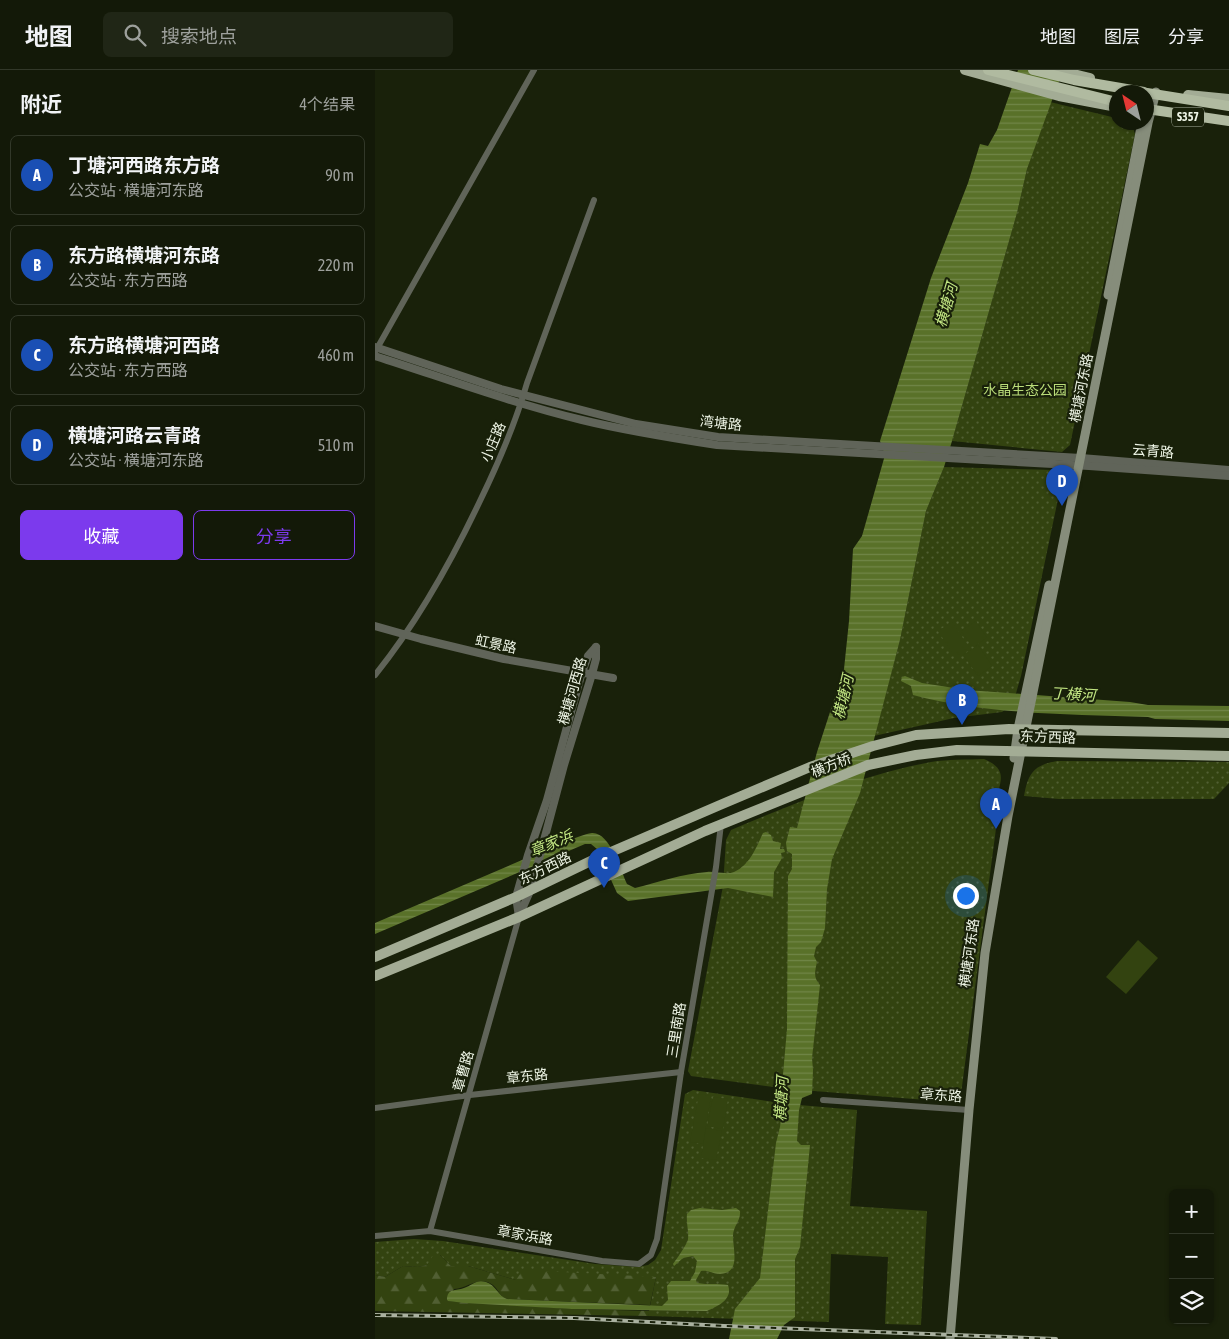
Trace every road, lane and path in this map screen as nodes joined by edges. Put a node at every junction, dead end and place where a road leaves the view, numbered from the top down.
1 (534, 70) edge
2 (965, 70) edge
3 (988, 70) edge
4 (1033, 70) edge
5 (1056, 70) edge
6 (1119, 85) edge
7 (1109, 86) edge
8 (1154, 93) edge
9 (1154, 93) edge
10 (1109, 100) edge
11 (1229, 103) edge
12 (1109, 105) edge
13 (1154, 111) edge
14 (1154, 111) edge
15 (1185, 116) junction
16 (1229, 120) edge
17 (1229, 126) edge
18 (1140, 130) edge
19 (1143, 130) edge
20 (594, 200) dead end
21 (375, 351) edge
22 (523, 395) junction
23 (521, 403) junction
24 (1077, 462) junction
25 (1229, 470) edge
26 (1229, 476) edge
27 (375, 626) edge
28 (405, 634) junction
29 (582, 672) junction
30 (592, 674) junction
31 (375, 676) edge
32 (613, 678) dead end
33 (1022, 729) junction
34 (1229, 733) edge
35 (873, 746) joint
36 (1018, 750) junction
37 (1229, 756) edge
38 (868, 765) joint
39 (810, 767) joint
40 (721, 824) junction
41 (531, 890) junction
42 (516, 898) junction
43 (519, 917) junction
44 (375, 957) edge
45 (375, 976) edge
46 (681, 1072) junction
47 (470, 1094) junction
48 (823, 1100) dead end
49 (375, 1108) edge
50 (969, 1110) junction
51 (430, 1232) junction
52 (375, 1236) edge
53 (657, 1239) joint
54 (950, 1339) edge

1 - 21 street
2 - 12 main road
3 - 10 highway
4 - 7 highway
5 - 6 main road, S357
8 - 11 highway
9 - 11 main road, S357
13 - 15 main road, S357
14 - 16 highway
15 - 16 main road, S357
15 - 17 main road
18 - 24 main road, 横塘河东路
19 - 24 main road, 横塘河东路
20 - 22 street, 小庄路
21 - 22 street, 湾塘路
21 - 23 street
22 - 23 street, 小庄路
22 - 24 street, 湾塘路
23 - 24 street
23 - 28 street, 小庄路
24 - 25 street, 云青路
24 - 26 street, 云青路
24 - 33 main road, 横塘河东路
27 - 28 street, 虹景路
28 - 29 street, 虹景路
28 - 31 street, 小庄路
29 - 30 street, 虹景路
29 - 30 street, 横塘河西路
29 - 42 street, 横塘河西路
30 - 32 street, 虹景路
30 - 41 street, 横塘河西路
33 - 34 main road, 东方西路
33 - 35 main road, 东方西路
33 - 36 main road, 横塘河东路
35 - 39 main road, 横方桥
36 - 37 main road, 东方西路
36 - 38 main road, 东方西路
36 - 50 main road, 横塘河东路
38 - 40 main road, 横方桥
39 - 41 main road, 东方西路
40 - 43 main road
40 - 46 street, 三里南路
41 - 42 main road, 东方西路
41 - 43 street, 横塘河西路
42 - 43 street, 横塘河西路
42 - 44 main road, 东方西路
43 - 45 main road
43 - 47 street, 章曹路
46 - 47 street, 章东路
46 - 53 street, 三里南路
47 - 49 street, 章东路
47 - 51 street, 章曹路
48 - 50 street, 章东路
50 - 54 main road, 横塘河东路
51 - 52 street, 章家浜路
51 - 53 street, 章家浜路

